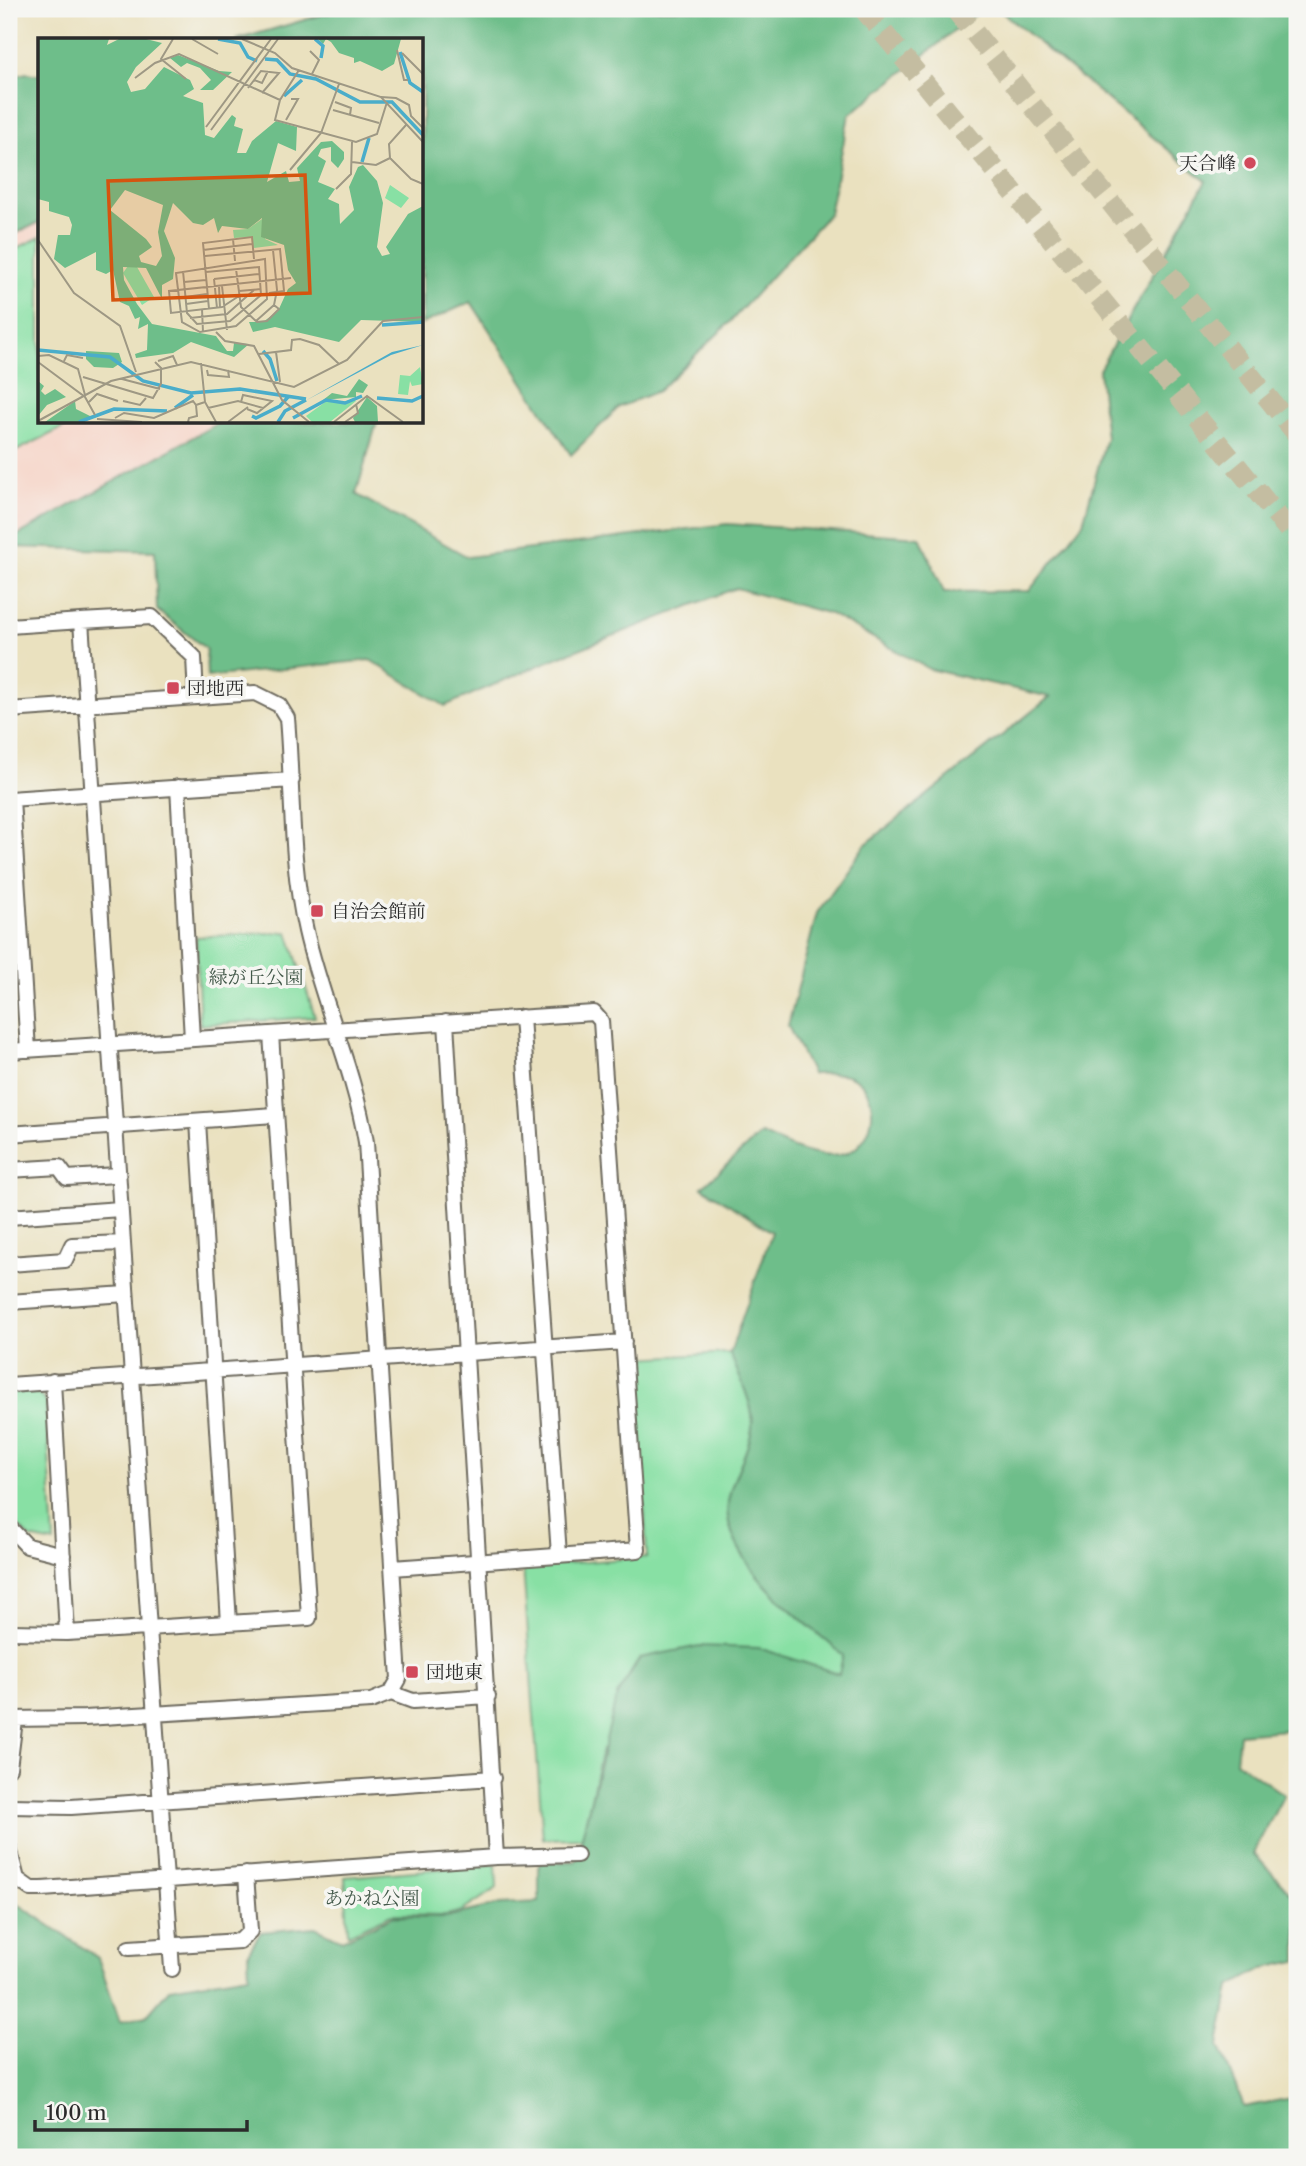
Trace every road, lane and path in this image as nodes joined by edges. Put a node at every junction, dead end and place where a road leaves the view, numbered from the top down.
1 (81, 621) junction
2 (9, 626) edge
3 (196, 697) junction
4 (88, 705) junction
5 (9, 710) edge
6 (292, 780) junction
7 (178, 787) junction
8 (93, 793) junction
9 (10, 799) edge
10 (522, 1017) junction
11 (446, 1022) junction
12 (334, 1029) junction
13 (271, 1034) junction
14 (192, 1039) junction
15 (110, 1043) junction
16 (28, 1050) junction
17 (9, 1051) edge
18 (275, 1115) junction
19 (198, 1121) junction
20 (115, 1127) junction
21 (9, 1134) edge
22 (9, 1170) edge
23 (117, 1175) junction
24 (120, 1209) junction
25 (9, 1217) edge
26 (123, 1243) junction
27 (9, 1264) edge
28 (126, 1294) junction
29 (9, 1302) edge
30 (624, 1342) junction
31 (545, 1347) junction
32 (465, 1353) junction
33 (378, 1359) junction
34 (292, 1365) junction
35 (213, 1370) junction
36 (132, 1376) junction
37 (53, 1381) junction
38 (9, 1384) edge
39 (9, 1527) edge
40 (63, 1555) junction
41 (559, 1555) junction
42 (478, 1562) junction
43 (393, 1567) junction
44 (229, 1623) junction
45 (148, 1629) junction
46 (9, 1632) edge
47 (67, 1633) junction
48 (391, 1693) junction
49 (488, 1696) junction
50 (155, 1713) junction
51 (12, 1719) edge
52 (9, 1768) edge
53 (493, 1779) junction
54 (159, 1799) junction
55 (9, 1806) edge
56 (9, 1848) edge
57 (577, 1855) dead end
58 (496, 1857) junction
59 (246, 1874) junction
60 (165, 1880) junction
61 (171, 1947) junction
62 (130, 1948) dead end
63 (172, 1969) dead end

1 - 2 street
1 - 3 street
1 - 4 street
3 - 4 street
3 - 6 street
4 - 5 street
4 - 8 street
6 - 7 street
6 - 12 street
7 - 8 street
7 - 14 street
8 - 9 street
8 - 15 street
9 - 16 street
10 - 11 street
10 - 30 street
10 - 31 street
11 - 12 street
11 - 32 street
12 - 13 street
12 - 33 street
13 - 14 street
13 - 18 street
14 - 15 street
15 - 16 street
15 - 20 street
16 - 17 street
18 - 19 street
18 - 34 street
19 - 20 street
19 - 35 street
20 - 21 street
20 - 23 street
22 - 23 street
23 - 24 street
24 - 25 street
24 - 26 street
26 - 27 street
26 - 28 street
28 - 29 street
28 - 36 street
30 - 31 street
30 - 41 street
31 - 32 street
31 - 41 street
32 - 33 street
32 - 42 street
33 - 34 street
33 - 43 street
34 - 35 street
34 - 44 street
35 - 36 street
35 - 44 street
36 - 37 street
36 - 45 street
37 - 38 street
37 - 40 street
39 - 40 street
40 - 47 street
41 - 42 street
42 - 43 street
42 - 49 street
43 - 48 street
44 - 45 street
45 - 47 street
45 - 50 street
46 - 47 street
48 - 49 street
48 - 50 street
49 - 53 street
50 - 51 street
50 - 54 street
51 - 52 street
53 - 54 street
53 - 58 street
54 - 55 street
54 - 60 street
56 - 60 street
57 - 58 street
58 - 59 street
59 - 60 street
59 - 61 street
60 - 61 street
61 - 62 street
61 - 63 street

